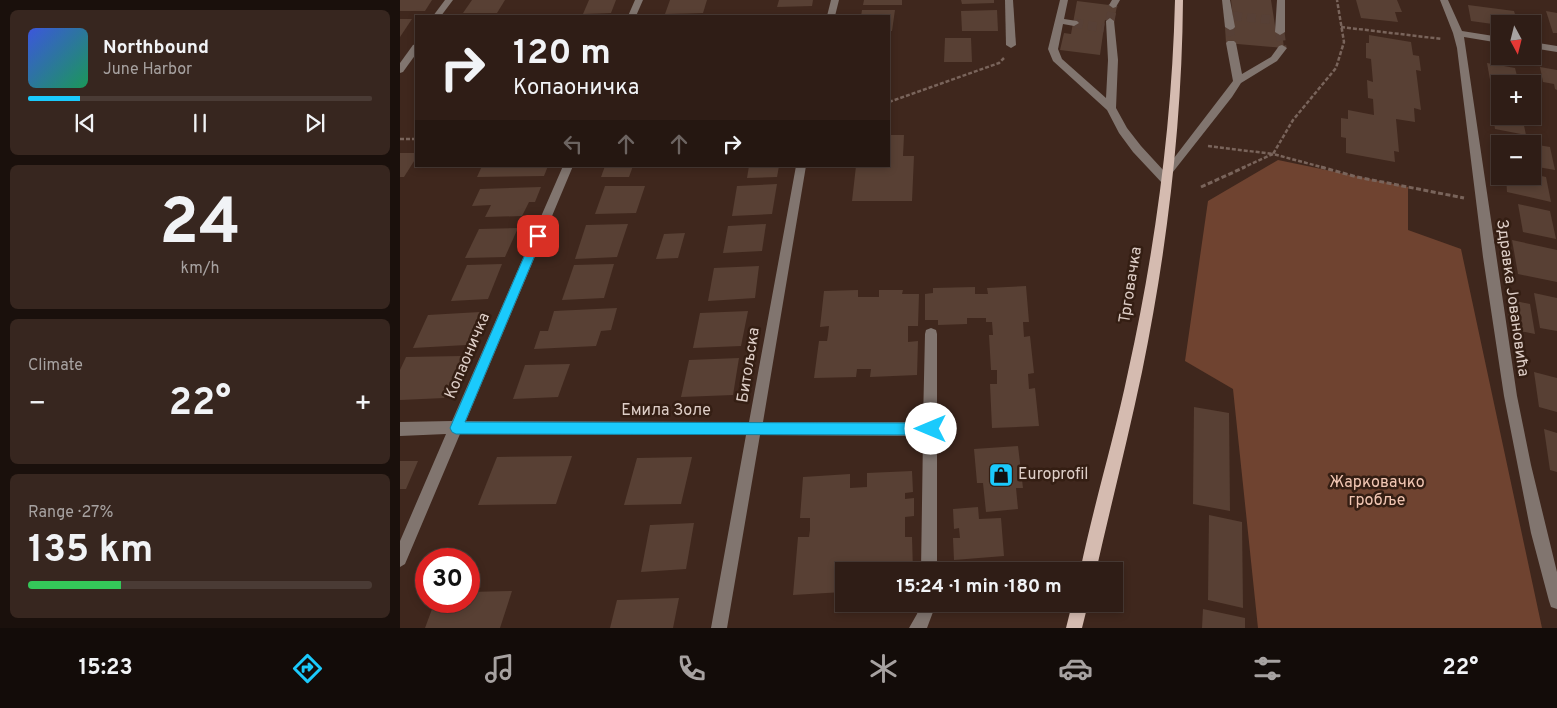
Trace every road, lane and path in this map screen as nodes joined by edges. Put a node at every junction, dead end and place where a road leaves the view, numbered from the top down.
1 (449, 0) edge
2 (639, 0) edge
3 (835, 0) edge
4 (1009, 0) edge
5 (1064, 0) edge
6 (1180, 0) edge
7 (1226, 0) edge
8 (1281, 0) edge
9 (1337, 0) edge
10 (1444, 0) edge
11 (438, 15) edge
12 (632, 15) edge
13 (831, 15) edge
14 (1059, 21) junction
15 (1074, 23) tunnel mouth
16 (1108, 25) tunnel mouth
17 (1230, 27) tunnel mouth
18 (1341, 27) junction
19 (1280, 32) tunnel mouth
20 (1459, 37) junction
21 (1491, 39) edge
22 (1231, 43) tunnel mouth
23 (1011, 45) joint
24 (1541, 46) edge
25 (415, 48) edge
26 (1282, 48) dead end
27 (1557, 49) edge
28 (400, 70) edge
29 (1238, 81) junction
30 (890, 102) edge
31 (1112, 108) junction
32 (400, 140) edge
33 (415, 140) edge
34 (1203, 145) dead end
35 (1273, 154) junction
36 (568, 167) edge
37 (801, 167) edge
38 (1168, 177) junction
39 (1201, 188) dead end
40 (1482, 202) junction
41 (931, 334) dead end
42 (456, 428) junction
43 (400, 429) edge
44 (756, 429) junction
45 (931, 429) junction
46 (400, 559) edge
47 (929, 562) edge
48 (1090, 562) edge
49 (1557, 601) edge
50 (926, 612) edge
51 (1078, 612) edge
52 (719, 628) edge
53 (916, 628) edge
54 (1074, 628) edge

1 - 11 street
2 - 12 street
3 - 13 street
4 - 23 street
5 - 14 street
6 - 38 main road, Трговачка
7 - 17 street
8 - 19 street
9 - 18 path
10 - 20 street, Здравка Јовановића
14 - 15 street
14 - 31 street
16 - 31 street
18 - 20 path
18 - 35 path
20 - 21 street
20 - 40 street, Здравка Јовановића
22 - 29 street
23 - 30 path
24 - 27 street
25 - 28 street
26 - 29 street
29 - 38 street
31 - 38 street
32 - 33 path
34 - 35 path
35 - 39 path
35 - 40 path
36 - 42 street, Копаоничка
37 - 44 street, Битољска
38 - 48 main road, Трговачка
40 - 49 street, Здравка Јовановића
41 - 45 street
42 - 43 street, Емила Золе
42 - 44 street, Емила Золе
42 - 46 street, Копаоничка
44 - 45 street, Емила Золе
44 - 52 street, Битољска
45 - 47 street
50 - 53 street
51 - 54 main road

